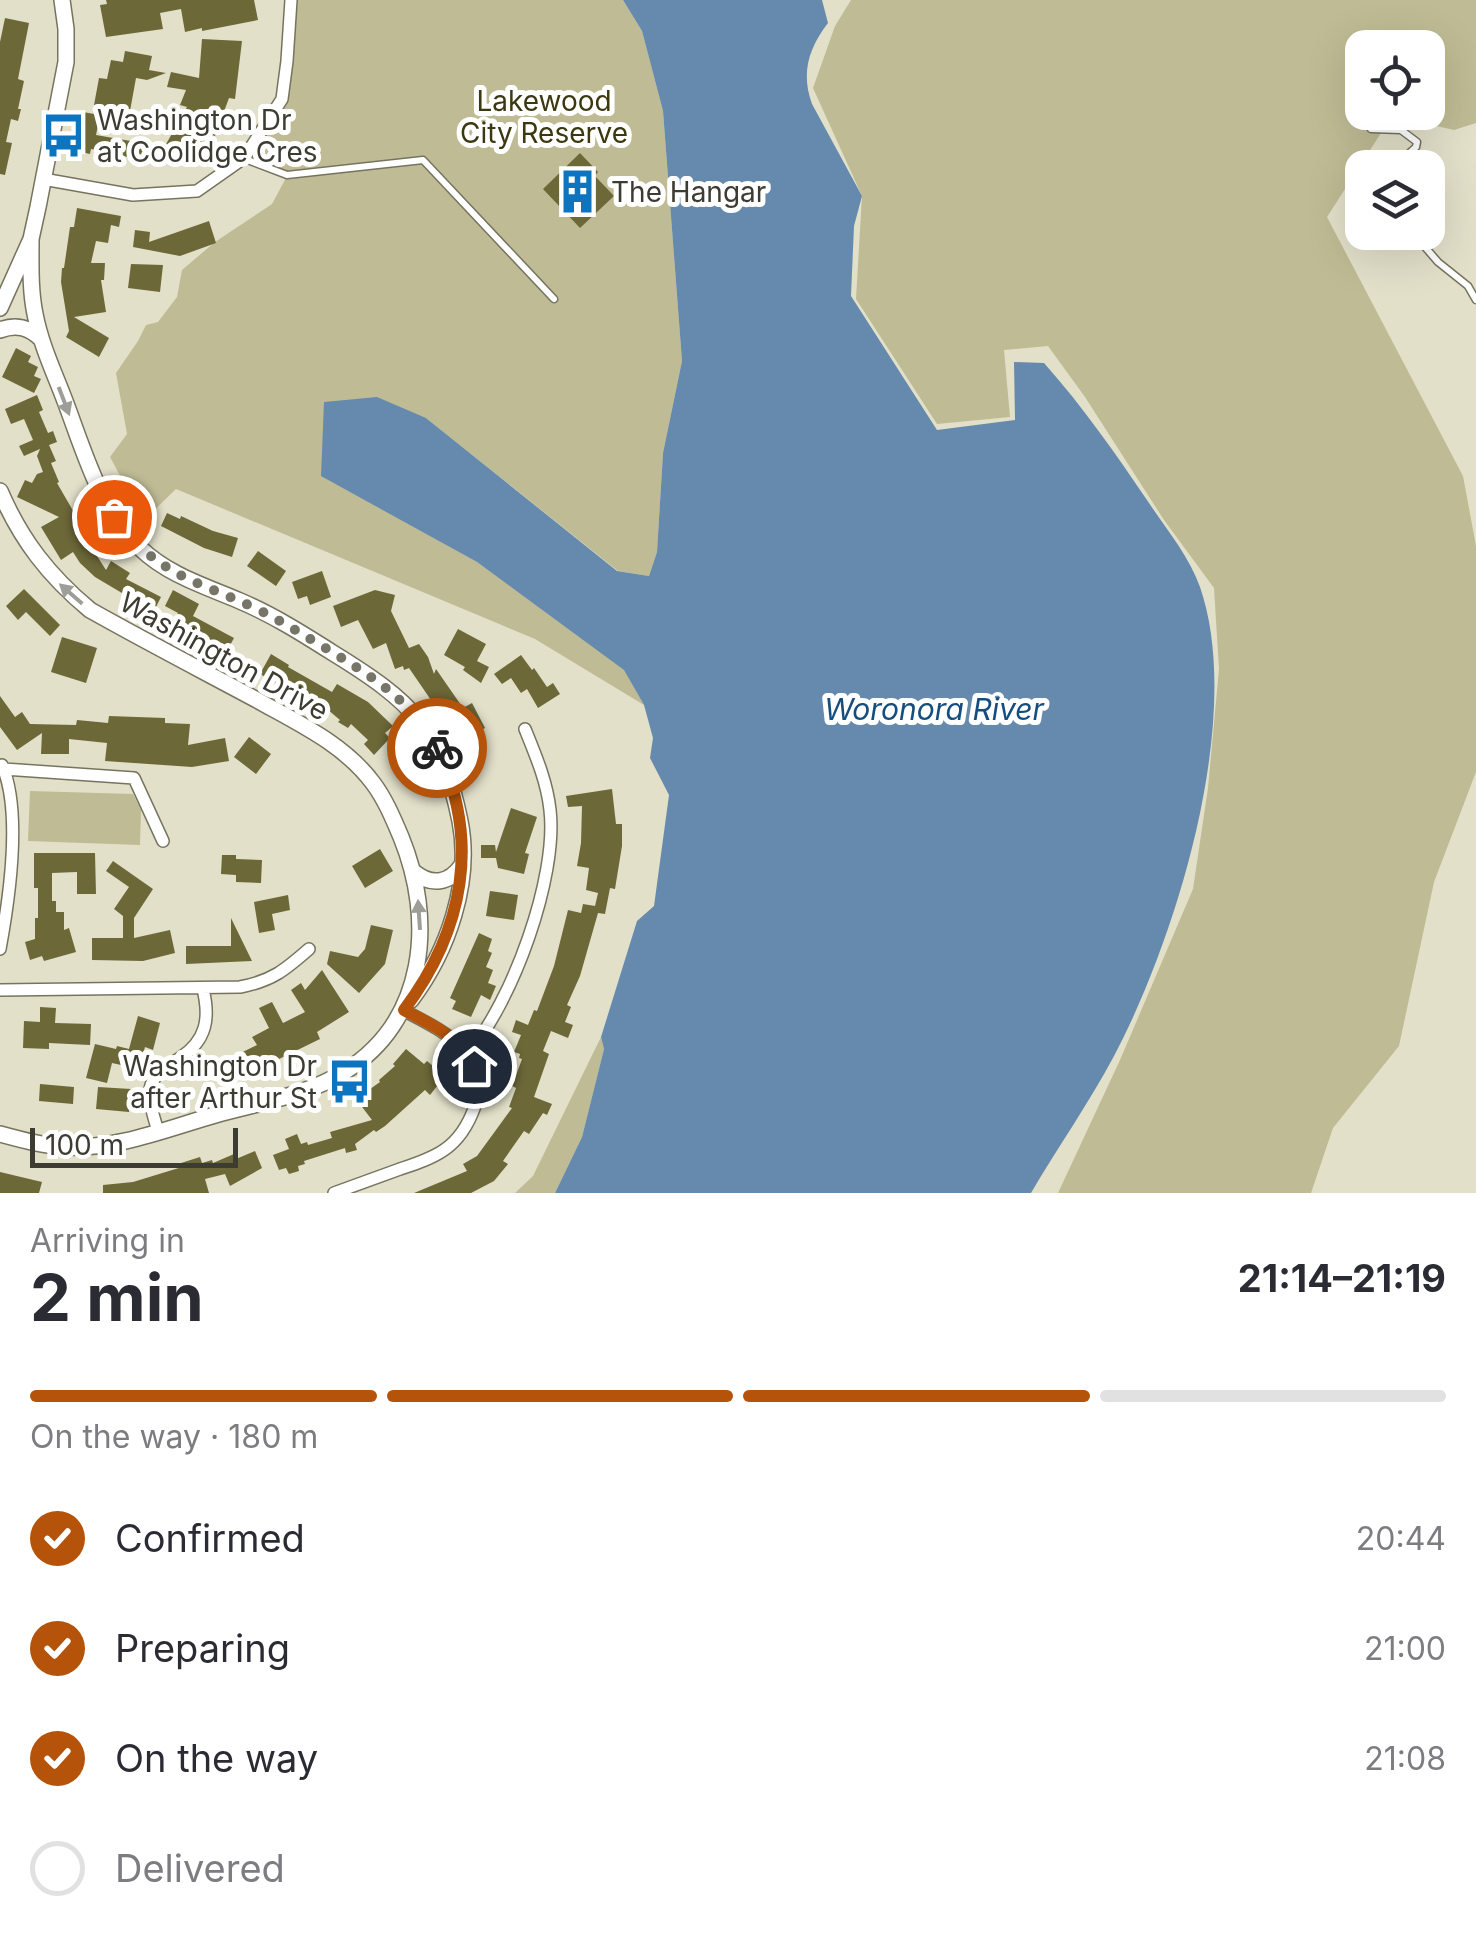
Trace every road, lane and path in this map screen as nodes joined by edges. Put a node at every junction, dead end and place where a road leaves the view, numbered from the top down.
1 (62, 0) edge
2 (291, 0) edge
3 (1401, 130) edge
4 (1412, 150) edge
5 (244, 158) junction
6 (44, 179) junction
7 (31, 238) junction
8 (1428, 250) edge
9 (554, 299) dead end
10 (1476, 300) edge
11 (0, 308) edge
12 (0, 330) edge
13 (41, 339) junction
14 (0, 490) edge
15 (525, 730) dead end
16 (2, 766) edge
17 (163, 841) dead end
18 (462, 865) junction
19 (414, 872) junction
20 (0, 949) edge
21 (308, 949) dead end
22 (203, 989) junction
23 (0, 990) edge
24 (404, 1010) junction
25 (468, 1054) junction
26 (158, 1132) junction
27 (0, 1134) edge
28 (334, 1193) edge

1 - 6 street
2 - 5 street
3 - 4 lane
5 - 6 street
5 - 9 lane
6 - 7 street
7 - 11 street
7 - 13 street
8 - 10 lane
12 - 13 street
13 -> 18 street
19 -> 14 street, Washington Drive
15 - 25 street
16 - 17 street
16 - 20 street
18 - 19 street
18 - 24 street
24 -> 19 street, Washington Drive
21 - 22 street
22 - 23 street
22 - 26 street
24 - 25 street
24 - 26 street, Washington Drive
25 - 28 street
26 - 27 street, Washington Drive

